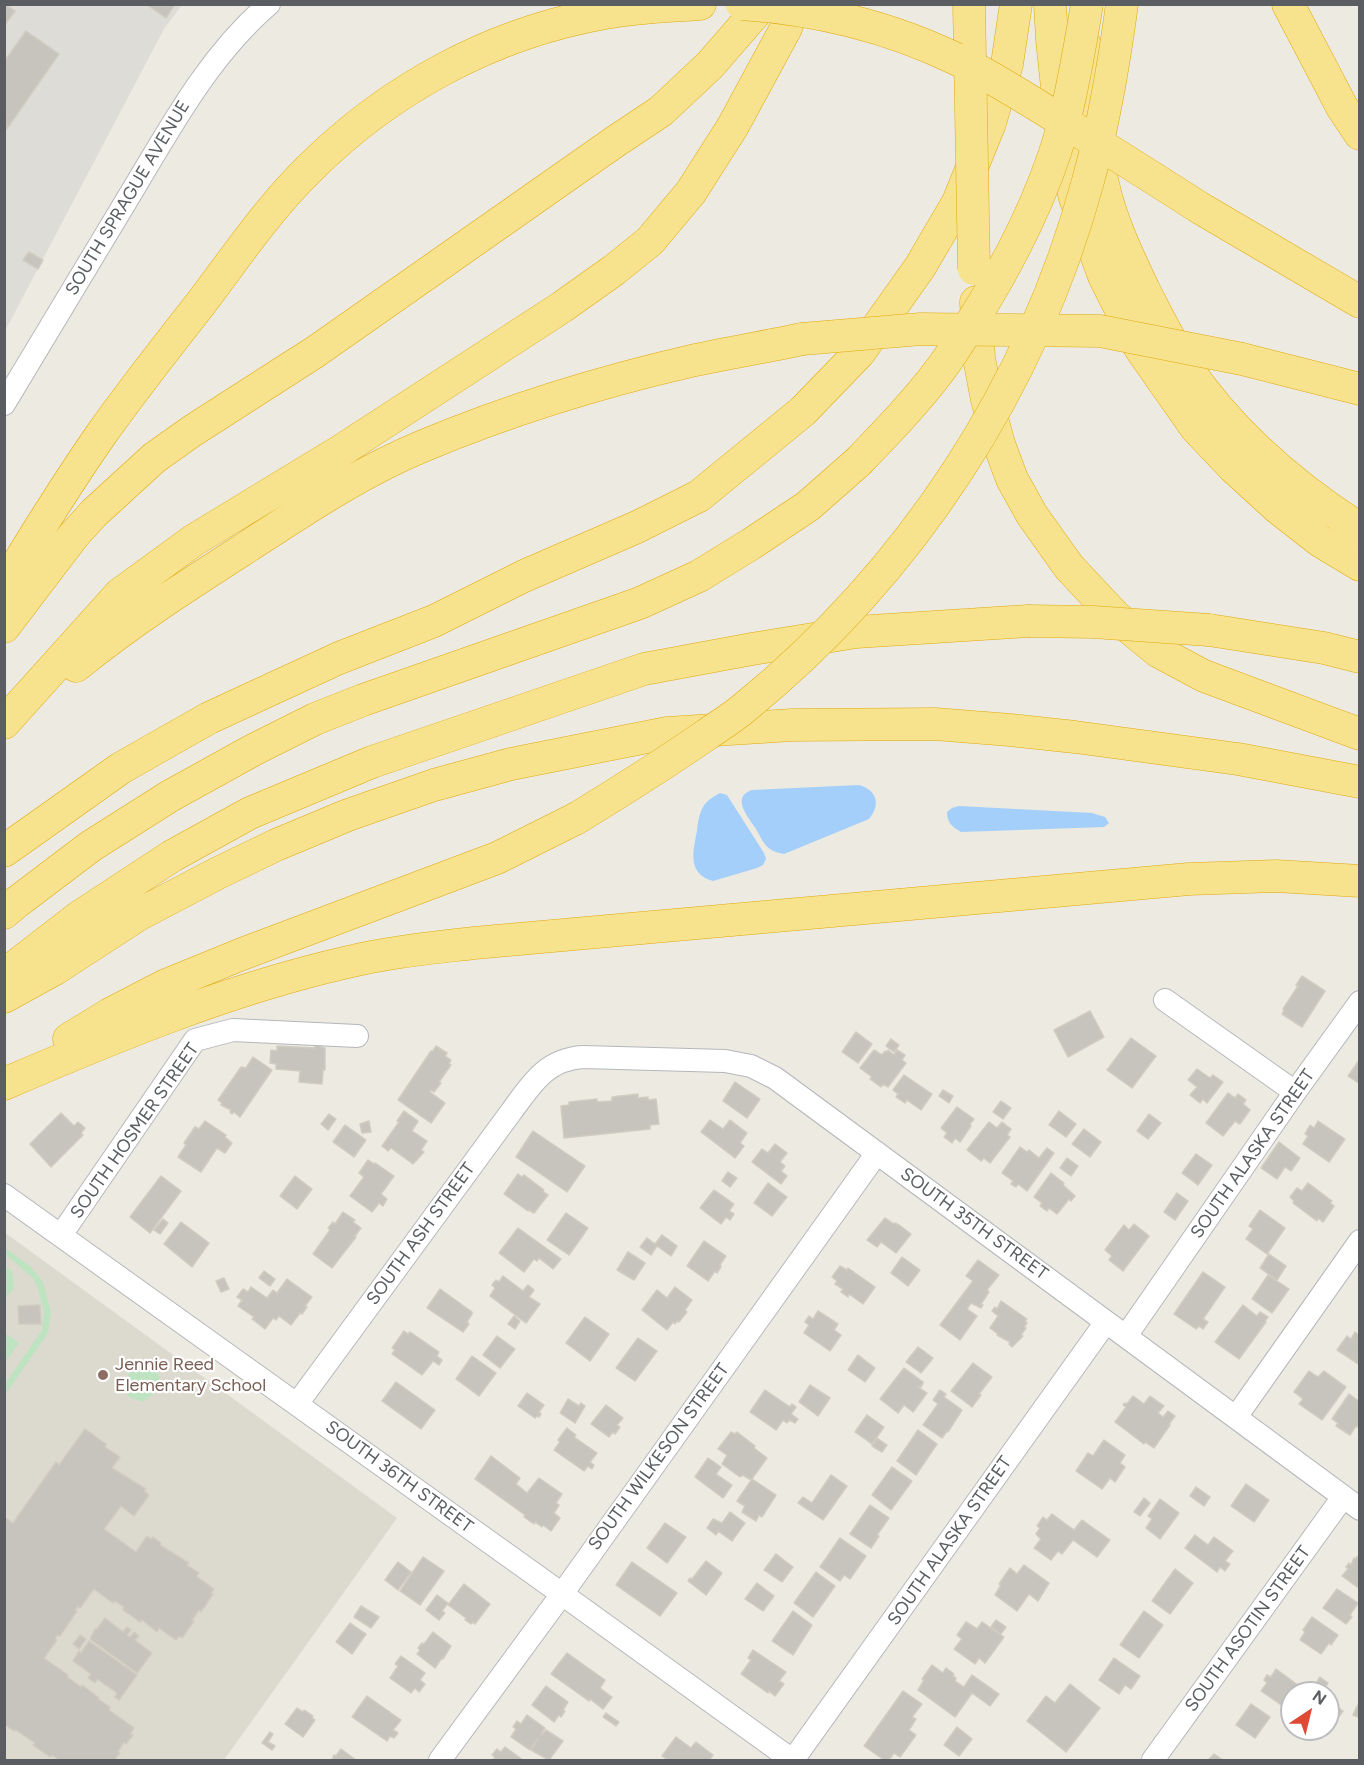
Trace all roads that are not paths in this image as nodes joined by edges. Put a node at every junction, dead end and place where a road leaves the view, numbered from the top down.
1 (269, 4) edge
2 (700, 4) edge
3 (742, 4) edge
4 (764, 4) edge
5 (795, 4) edge
6 (1016, 4) edge
7 (1050, 4) edge
8 (1085, 4) edge
9 (1122, 4) edge
10 (1288, 4) edge
11 (969, 5) edge
12 (1359, 134) edge
13 (1359, 302) edge
14 (1359, 389) edge
15 (4, 404) edge
16 (1359, 529) edge
17 (1359, 565) edge
18 (4, 586) edge
19 (4, 627) edge
20 (1359, 657) edge
21 (4, 723) edge
22 (1359, 734) edge
23 (1359, 782) edge
24 (4, 850) edge
25 (1359, 880) edge
26 (4, 913) edge
27 (4, 975) edge
28 (4, 997) edge
29 (1165, 1000) dead end
30 (1359, 1002) edge
31 (357, 1036) dead end
32 (549, 1068) joint
33 (4, 1079) edge
34 (4, 1084) edge
35 (1295, 1092) junction
36 (877, 1153) junction
37 (4, 1195) edge
38 (61, 1235) junction
39 (1359, 1241) edge
40 (1106, 1322) junction
41 (1126, 1336) junction
42 (297, 1404) junction
43 (1236, 1417) junction
44 (1351, 1503) edge
45 (562, 1594) junction
46 (440, 1761) edge
47 (792, 1761) edge
48 (1153, 1761) edge

1 - 15 street, SOUTH SPRAGUE AVENUE
2 - 18 highway
3 - 13 highway, bridge
4 - 19 highway
5 - 21 highway
6 - 24 highway
7 - 17 highway
8 - 16 highway
8 - 26 highway, bridge
9 - 33 highway, bridge
10 - 12 highway
11 - 22 highway, bridge
14 - 21 highway, bridge
20 - 27 highway, bridge
23 - 28 highway
25 - 34 highway
29 - 35 street
30 - 35 street, SOUTH ALASKA STREET
31 - 38 street, SOUTH HOSMER STREET
32 - 36 street, SOUTH 35TH STREET
32 - 42 street, SOUTH ASH STREET
35 - 41 street, SOUTH ALASKA STREET
36 - 40 street, SOUTH 35TH STREET
36 - 45 street, SOUTH WILKESON STREET
37 - 38 street, SOUTH 36TH STREET
38 - 42 street, SOUTH 36TH STREET
39 - 43 street
40 - 41 street, SOUTH 35TH STREET
40 - 47 street, SOUTH ALASKA STREET
41 - 43 street, SOUTH 35TH STREET
42 - 45 street, SOUTH 36TH STREET
43 - 44 street, SOUTH 35TH STREET
44 - 48 street, SOUTH ASOTIN STREET
45 - 46 street, SOUTH WILKESON STREET
45 - 47 street, SOUTH 36TH STREET

